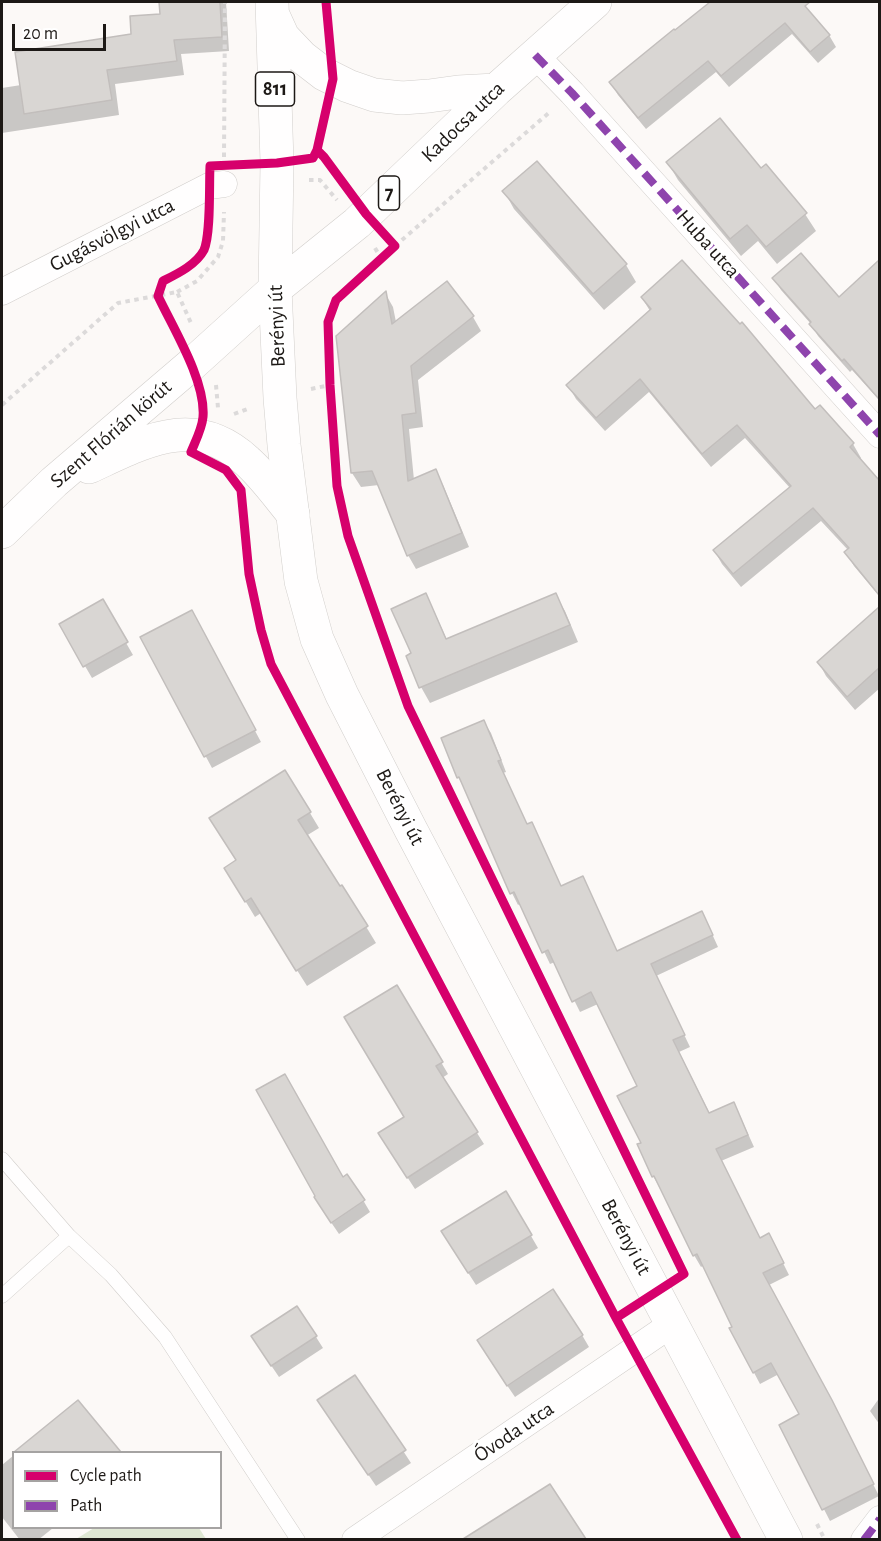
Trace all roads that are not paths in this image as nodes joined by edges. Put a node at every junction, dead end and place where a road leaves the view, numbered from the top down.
1 (596, 2) edge
2 (273, 8) edge
3 (535, 55) junction
4 (496, 90) junction
5 (219, 179) road end
6 (275, 289) junction
7 (2, 292) edge
8 (879, 435) edge
9 (54, 482) junction
10 (293, 514) junction
11 (2, 532) edge
12 (2, 1159) edge
13 (69, 1236) junction
14 (2, 1296) edge
15 (672, 1324) junction
16 (879, 1519) edge
17 (298, 1539) edge
18 (355, 1539) edge
19 (786, 1539) edge
20 (864, 1539) edge

1 - 3 main road, Kadocsa utca / 7
2 - 4 main road
2 - 6 main road, Berényi út / 811
3 - 4 main road, Kadocsa utca / 7
3 - 8 street, Huba utca
4 - 6 main road, Kadocsa utca / 7
5 - 7 street, Gugásvölgyi utca
6 - 9 main road, Szent Flórián körút / 7
6 - 10 main road, Berényi út
9 - 10 main road
9 - 11 main road, Szent Flórián körút / 7
10 - 15 main road, Berényi út
12 - 13 lane
13 - 14 lane
13 - 17 lane
15 - 18 street, Óvoda utca
15 - 19 main road, Berényi út
16 - 20 street

